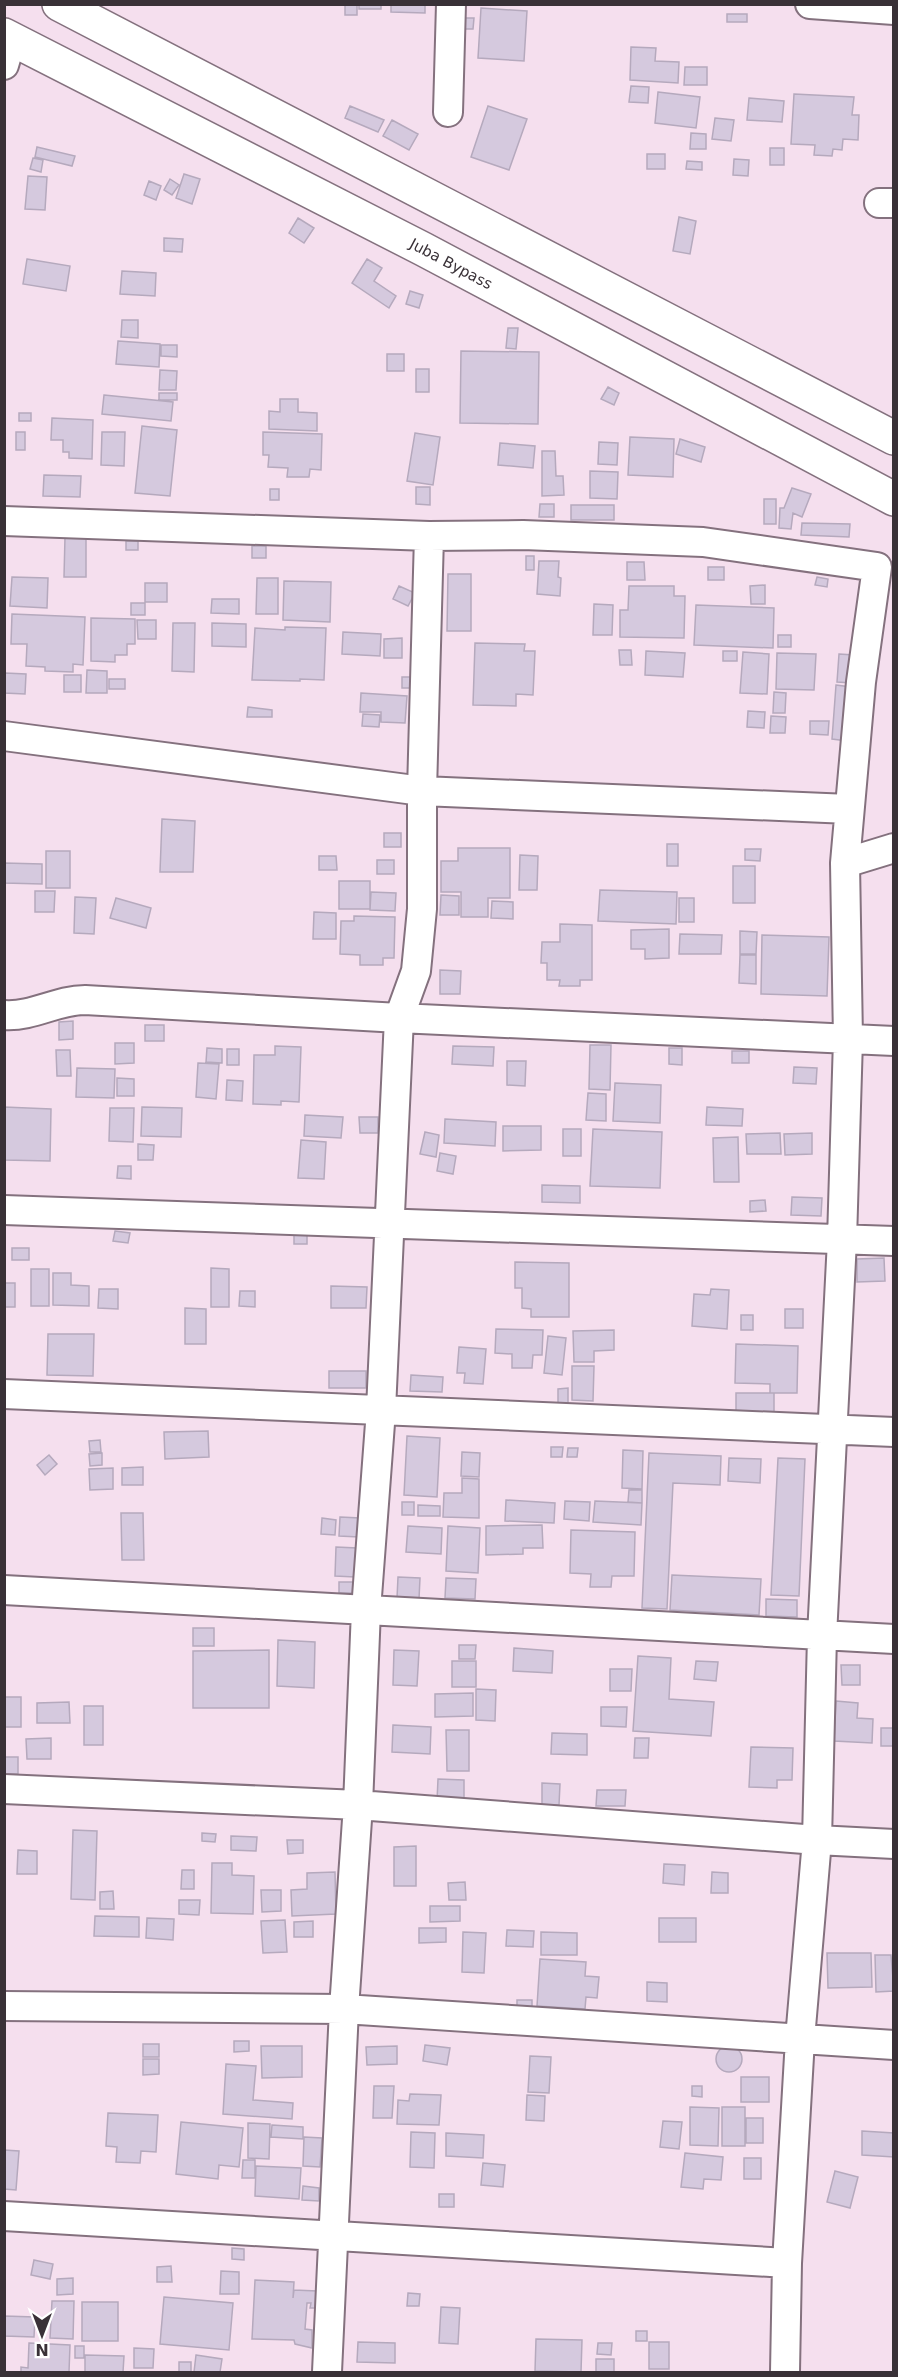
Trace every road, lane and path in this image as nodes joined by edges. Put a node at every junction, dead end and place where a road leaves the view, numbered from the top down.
1 (59, 4) edge
2 (452, 4) edge
3 (810, 4) edge
4 (894, 10) edge
5 (7, 46) edge
6 (448, 112) dead end
7 (894, 438) edge
8 (894, 500) edge
9 (4, 521) edge
10 (429, 536) junction
11 (4, 736) edge
12 (422, 791) junction
13 (849, 809) junction
14 (894, 848) edge
15 (846, 863) junction
16 (4, 1015) edge
17 (399, 1018) junction
18 (848, 1039) junction
19 (894, 1041) edge
20 (4, 1210) edge
21 (390, 1224) junction
22 (842, 1240) junction
23 (894, 1241) edge
24 (4, 1394) edge
25 (381, 1410) junction
26 (833, 1428) junction
27 (894, 1432) edge
28 (4, 1590) edge
29 (366, 1610) junction
30 (822, 1636) junction
31 (894, 1639) edge
32 (4, 1789) edge
33 (358, 1805) junction
34 (817, 1840) junction
35 (894, 1844) edge
36 (4, 2006) edge
37 (344, 2009) junction
38 (800, 2039) junction
39 (894, 2045) edge
40 (4, 2216) edge
41 (334, 2236) junction
42 (787, 2263) junction
43 (327, 2373) edge
44 (785, 2373) edge

1 - 7 main road
2 - 6 street
3 - 4 street
5 - 8 main road, Juba Bypass
9 - 10 street
10 - 12 street
10 - 13 street
11 - 12 street
12 - 13 street
12 - 17 street
13 - 15 street
14 - 15 street
15 - 18 street
16 - 17 street
17 - 18 street
17 - 21 street
18 - 19 street
18 - 22 street
20 - 21 street
21 - 22 street
21 - 25 street
22 - 23 street
22 - 26 street
24 - 25 street
25 - 26 street
25 - 29 street
26 - 27 street
26 - 30 street
28 - 29 street
29 - 30 street
29 - 33 street
30 - 31 street
30 - 34 street
32 - 33 street
33 - 34 street
33 - 37 street
34 - 35 street
34 - 38 street
36 - 37 street
37 - 38 street
37 - 41 street
38 - 39 street
38 - 42 street
40 - 41 street
41 - 42 street
41 - 43 street
42 - 44 street

